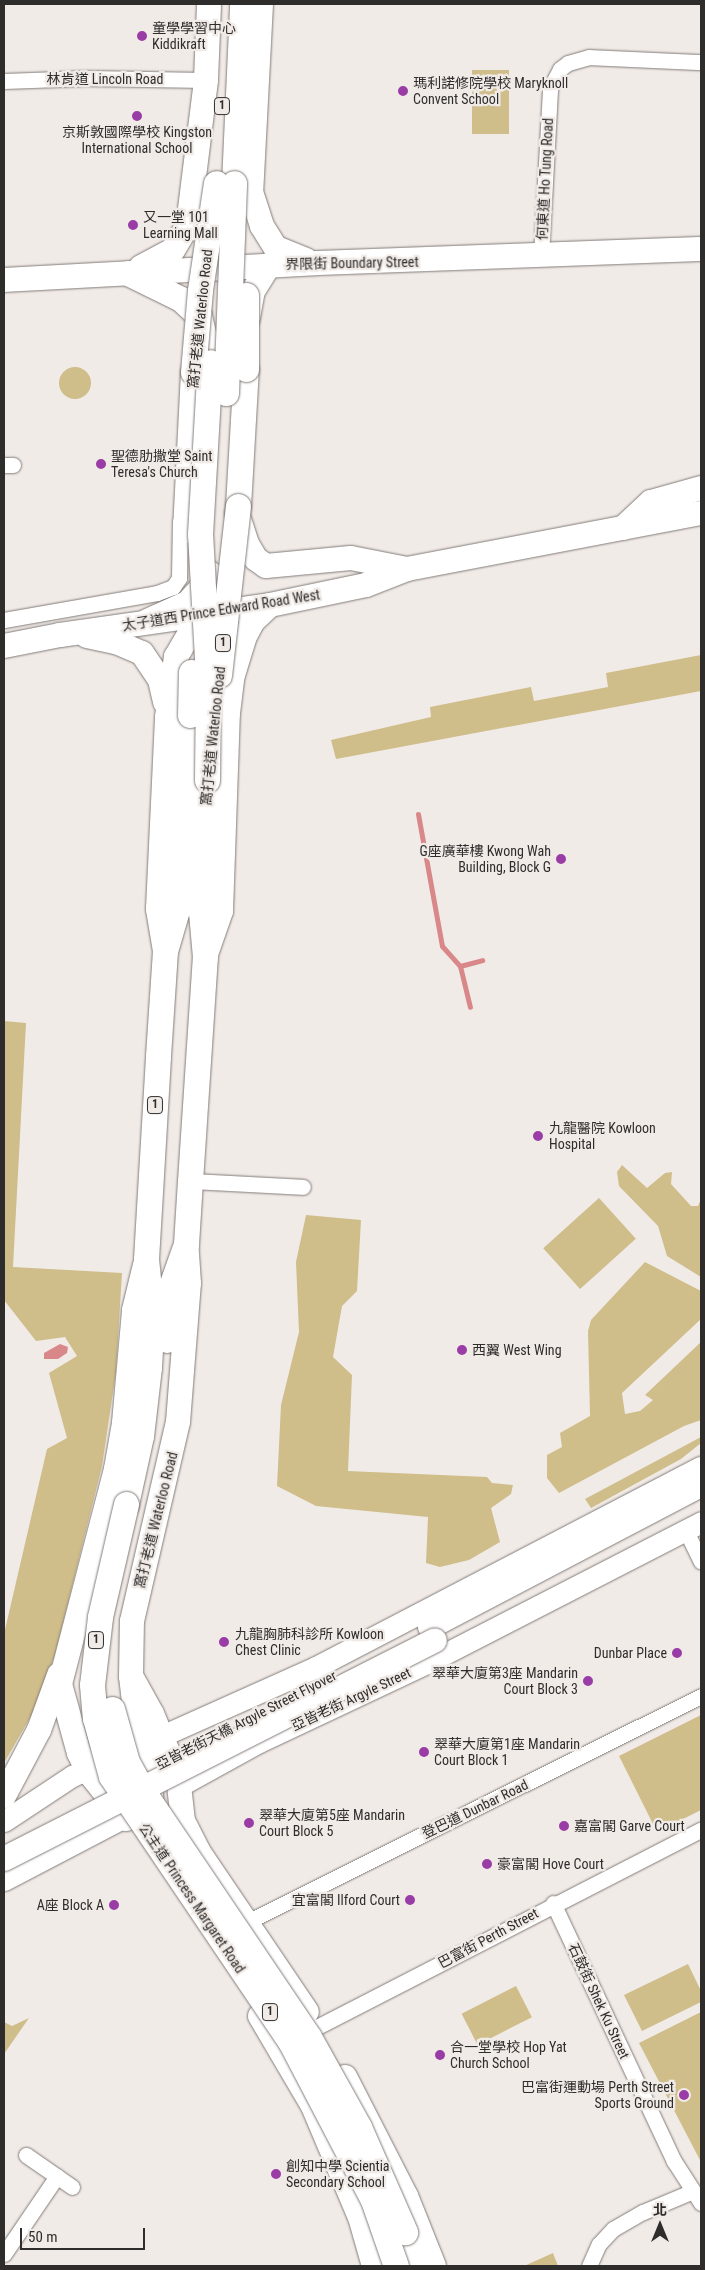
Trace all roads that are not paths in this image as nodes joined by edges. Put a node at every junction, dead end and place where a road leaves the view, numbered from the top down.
1 (209, 4) edge
2 (226, 4) edge
3 (242, 4) edge
4 (261, 4) edge
5 (701, 62) edge
6 (206, 80) junction
7 (4, 81) edge
8 (243, 188) junction
9 (194, 193) junction
10 (701, 249) edge
11 (541, 256) junction
12 (317, 263) junction
13 (269, 265) junction
14 (128, 273) junction
15 (4, 280) edge
16 (188, 388) dead end
17 (701, 488) edge
18 (235, 500) junction
19 (701, 513) edge
20 (622, 528) junction
21 (407, 569) junction
22 (173, 587) joint
23 (270, 605) junction
24 (201, 614) junction
25 (4, 620) edge
26 (147, 622) junction
27 (60, 634) junction
28 (4, 646) edge
29 (228, 714) junction
30 (167, 716) junction
31 (196, 780) junction
32 (165, 951) junction
33 (205, 957) junction
34 (190, 1181) junction
35 (302, 1186) dead end
36 (186, 1244) junction
37 (146, 1259) junction
38 (701, 1467) edge
39 (701, 1485) edge
40 (701, 1503) edge
41 (133, 1507) junction
42 (694, 1526) edge
43 (701, 1562) edge
44 (64, 1663) junction
45 (131, 1676) junction
46 (62, 1693) junction
47 (701, 1696) edge
48 (151, 1741) junction
49 (87, 1770) junction
50 (179, 1786) junction
51 (4, 1796) edge
52 (134, 1811) junction
53 (4, 1821) edge
54 (701, 1830) edge
55 (4, 1844) edge
56 (4, 1860) edge
57 (4, 1880) edge
58 (553, 1903) junction
59 (248, 1922) junction
60 (317, 2027) junction
61 (272, 2036) junction
62 (26, 2155) dead end
63 (57, 2176) junction
64 (72, 2186) dead end
65 (406, 2196) junction
66 (697, 2197) edge
67 (360, 2217) junction
68 (4, 2254) edge
69 (374, 2266) edge
70 (396, 2266) edge
71 (415, 2266) edge
72 (434, 2266) edge
73 (589, 2266) edge

1 - 6 main road, 窩打老道 Waterloo Road
2 - 31 highway, 窩打老道 Waterloo Road / 1, bridge
3 - 8 highway, 窩打老道 Waterloo Road / 1
4 - 8 main road, 窩打老道 Waterloo Road
5 - 11 street, 何東道 Ho Tung Road
6 - 7 street, 林肯道 Lincoln Road
6 - 9 main road, 窩打老道 Waterloo Road
8 - 9 main road
8 - 12 main road, 窩打老道 Waterloo Road
8 - 26 highway, bridge
8 - 31 highway, 窩打老道 Waterloo Road / 1, bridge
9 - 14 main road, 窩打老道 Waterloo Road
10 - 11 main road, 界限街 Boundary Street
11 - 12 main road, 界限街 Boundary Street
12 - 13 main road, 界限街 Boundary Street
13 - 14 main road, 界限街 Boundary Street
13 - 18 main road, 窩打老道 Waterloo Road
14 - 15 main road, 界限街 Boundary Street
14 - 31 highway, bridge
16 - 22 street, 窩打老道 Waterloo Road
17 - 20 main road
18 - 21 main road
18 - 24 main road, 窩打老道 Waterloo Road
19 - 20 main road, 太子道西 Prince Edward Road West
20 - 21 main road, 太子道西 Prince Edward Road West
21 - 23 main road, 太子道西 Prince Edward Road West
22 - 25 street, 太子道西 Prince Edward Road West
23 - 24 main road, 太子道西 Prince Edward Road West
23 - 29 main road, 窩打老道 Waterloo Road
24 - 26 main road, 太子道西 Prince Edward Road West
24 - 30 main road, 窩打老道 Waterloo Road
26 - 27 main road, 太子道西 Prince Edward Road West
27 - 28 main road, 太子道西 Prince Edward Road West
27 - 30 main road
29 - 30 main road
29 - 33 main road, 窩打老道 Waterloo Road
30 - 32 main road, 窩打老道 Waterloo Road
31 - 32 highway, 窩打老道 Waterloo Road / 1
31 - 33 highway, 窩打老道 Waterloo Road / 1
32 - 37 highway, 窩打老道 Waterloo Road / 1
33 - 34 highway, 窩打老道 Waterloo Road / 1
34 - 35 street
34 - 36 highway, 窩打老道 Waterloo Road / 1
36 - 41 highway, 窩打老道 Waterloo Road / 1
36 - 45 main road, 窩打老道 Waterloo Road
37 - 41 highway, 窩打老道 Waterloo Road / 1
37 - 44 main road, 窩打老道 Waterloo Road
38 - 48 main road
39 - 55 main road, 亞皆老街天橋 Argyle Street Flyover, bridge
40 - 56 main road, 亞皆老街天橋 Argyle Street Flyover, bridge
41 - 70 highway, 公主道 Princess Margaret Road / 1, bridge
41 - 71 highway, 公主道 Princess Margaret Road / 1, bridge
42 - 43 street
42 - 50 main road, 亞皆老街 Argyle Street
44 - 46 main road, 窩打老道 Waterloo Road
44 - 51 main road, 窩打老道 Waterloo Road
45 - 46 main road
45 - 48 main road, 窩打老道 Waterloo Road
46 - 49 main road, 窩打老道 Waterloo Road
47 - 59 street, 登巴道 Dunbar Road
48 - 49 main road
48 - 50 main road
48 - 52 main road
49 - 52 main road, 公主道 Princess Margaret Road
49 - 53 main road
50 - 52 main road, 亞皆老街 Argyle Street
50 - 59 main road
52 - 57 main road, 亞皆老街 Argyle Street
52 - 61 main road, 公主道 Princess Margaret Road
54 - 58 street, 巴富街 Perth Street
58 - 60 street, 巴富街 Perth Street
58 - 66 street, 石鼓街 Shek Ku Street
59 - 60 main road
60 - 61 street, 巴富街 Perth Street
60 - 65 main road
61 - 67 main road, 公主道 Princess Margaret Road
62 - 63 street
63 - 64 street
63 - 68 street
65 - 67 main road
65 - 72 main road
66 - 73 street
67 - 69 main road, 公主道 Princess Margaret Road

